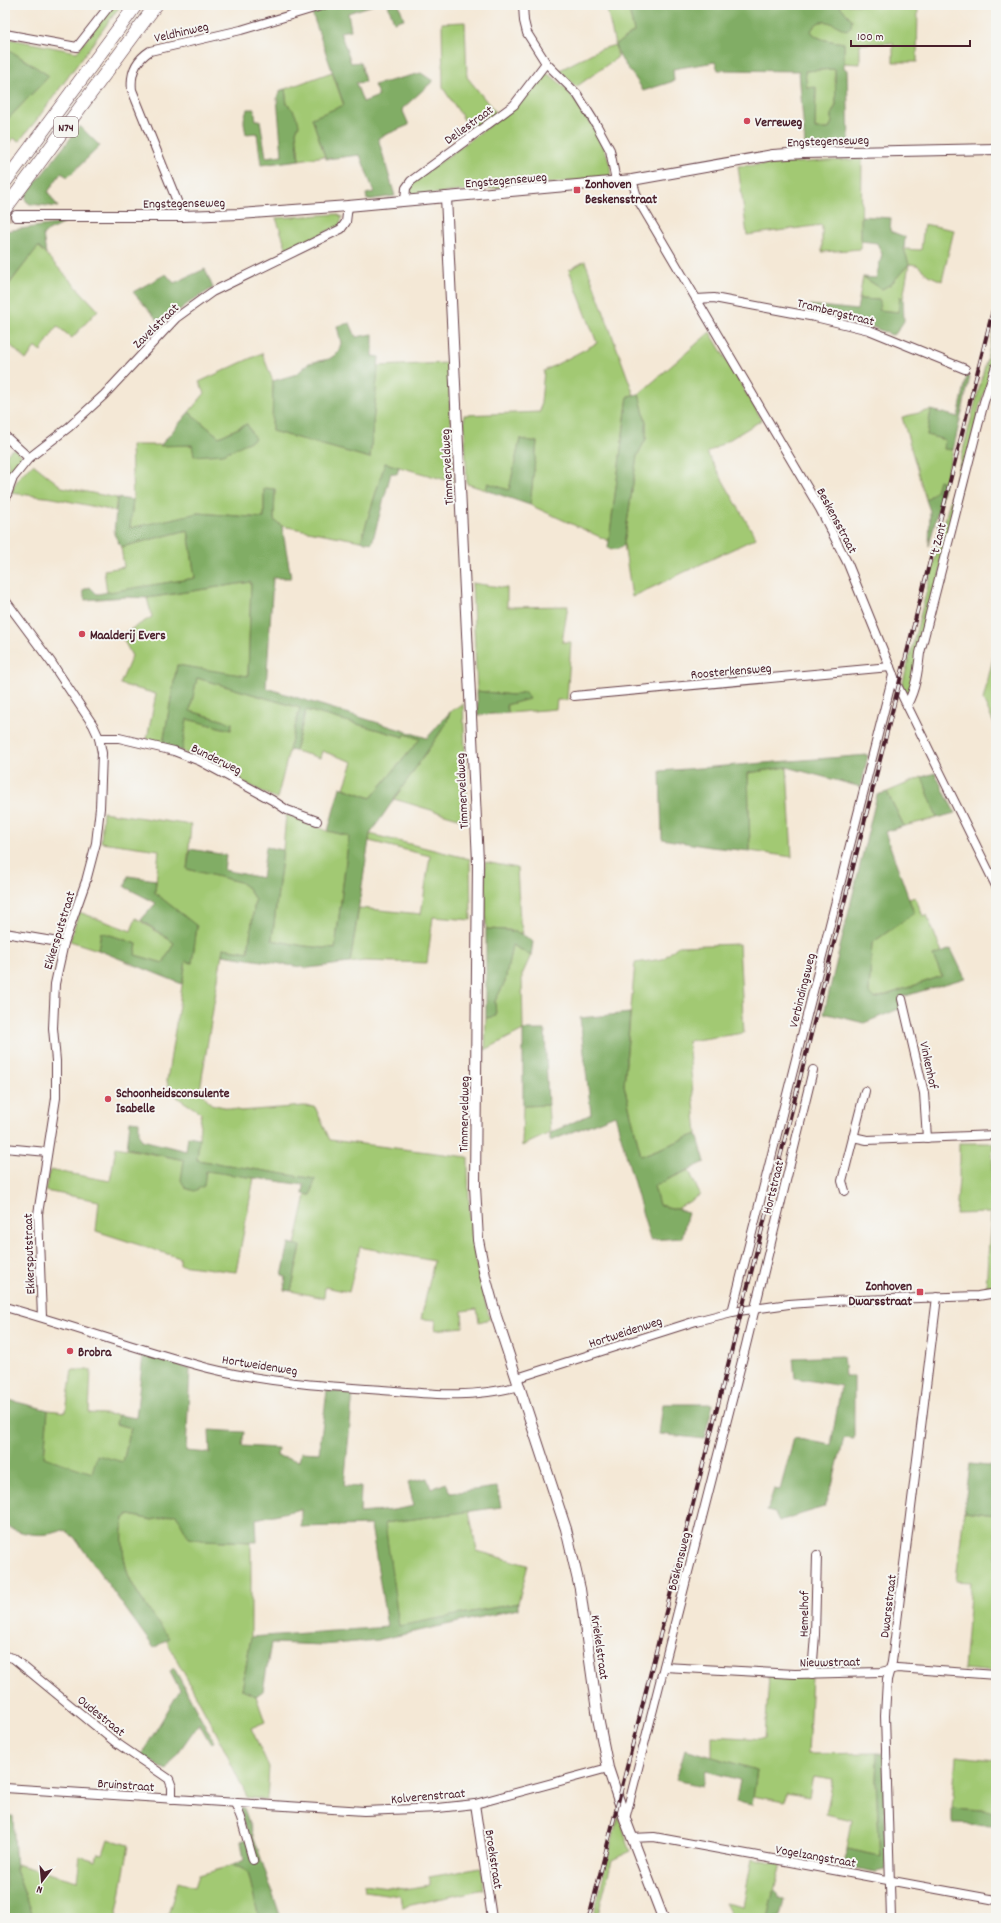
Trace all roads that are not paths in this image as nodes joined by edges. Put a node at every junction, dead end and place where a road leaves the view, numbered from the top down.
1 (110, 5) edge
2 (136, 5) edge
3 (156, 5) edge
4 (324, 5) edge
5 (523, 5) edge
6 (5, 34) edge
7 (546, 64) junction
8 (996, 149) edge
9 (632, 180) junction
10 (616, 181) junction
11 (5, 182) edge
12 (446, 197) junction
13 (405, 201) junction
14 (348, 206) junction
15 (10, 212) edge
16 (183, 216) junction
17 (696, 299) junction
18 (996, 366) edge
19 (964, 369) dead end
20 (994, 379) edge
21 (5, 436) edge
22 (29, 458) junction
23 (5, 500) edge
24 (6, 600) edge
25 (891, 671) junction
26 (574, 696) dead end
27 (907, 705) junction
28 (99, 738) junction
29 (317, 821) dead end
30 (996, 886) edge
31 (5, 933) edge
32 (64, 943) junction
33 (902, 999) dead end
34 (813, 1070) dead end
35 (865, 1092) dead end
36 (996, 1135) edge
37 (853, 1137) junction
38 (927, 1138) junction
39 (5, 1148) edge
40 (47, 1152) junction
41 (788, 1188) dead end
42 (845, 1191) dead end
43 (996, 1293) edge
44 (937, 1297) junction
45 (5, 1307) edge
46 (763, 1308) junction
47 (754, 1309) junction
48 (732, 1312) junction
49 (42, 1317) junction
50 (519, 1382) junction
51 (817, 1555) dead end
52 (5, 1656) edge
53 (664, 1667) junction
54 (890, 1669) junction
55 (812, 1674) junction
56 (996, 1675) edge
57 (608, 1768) junction
58 (5, 1788) edge
59 (172, 1798) junction
60 (234, 1803) junction
61 (246, 1804) joint
62 (475, 1804) junction
63 (625, 1819) junction
64 (632, 1838) junction
65 (253, 1860) dead end
66 (890, 1880) junction
67 (996, 1900) edge
68 (492, 1918) edge
69 (663, 1918) edge
70 (891, 1918) edge

1 - 6 street
2 - 11 highway, N74
3 - 15 highway, N74
4 - 16 street, Veldhinweg
5 - 7 street
7 - 10 street
7 - 13 street, Dellestraat
8 - 9 street, Engstegenseweg
9 - 10 street, Engstegenseweg
9 - 17 street, Beskensstraat
10 - 12 street, Engstegenseweg
12 - 13 street, Engstegenseweg
12 - 50 street, Timmerveldweg
13 - 14 street, Engstegenseweg
14 - 16 street, Engstegenseweg
14 - 22 street, Zavelstraat
15 - 16 street, Engstegenseweg
17 - 19 street, Trambergstraat
17 - 25 street, Beskensstraat
18 - 20 street, 't Zant
20 - 27 street, 't Zant
21 - 22 street
22 - 23 street, Zavelstraat
24 - 28 street, Ekkersputstraat
25 - 26 street, Roosterkensweg
25 - 27 street, Beskensstraat
25 - 48 street, Verbindingsweg
27 - 30 street, Beskensstraat
28 - 29 street, Bunderweg
28 - 32 street, Ekkersputstraat
31 - 32 street
32 - 40 street, Ekkersputstraat
33 - 38 street, Vinkenhof
34 - 47 street, Hortstraat
35 - 37 street
36 - 38 street
37 - 38 street
37 - 42 street
39 - 40 street
40 - 49 street, Ekkersputstraat
41 - 46 street
43 - 44 street
44 - 46 street
44 - 54 street, Dwarsstraat
45 - 49 street, Hortweidenweg
46 - 47 street
47 - 48 street, Hortweidenweg
47 - 53 street, Boskensweg
48 - 50 street, Hortweidenweg
49 - 50 street, Hortweidenweg
50 - 57 street, Kriekelstraat
51 - 55 street, Hemelhof
52 - 59 street, Oudestraat
53 - 55 street, Nieuwstraat
53 - 63 street, Boskensweg
54 - 55 street, Nieuwstraat
54 - 56 street, Nieuwstraat
54 - 66 street, Dwarsstraat
57 - 62 street, Kolverenstraat
57 - 63 street, Kriekelstraat
58 - 59 street, Bruinstraat
59 - 60 street, Bruinstraat
60 - 61 street, Bruinstraat
60 - 65 street
61 - 62 street, Kolverenstraat
62 - 68 street, Broekstraat
63 - 64 street, Kriekelstraat
64 - 66 street, Vogelzangstraat
64 - 69 street, Kriekelstraat
66 - 67 street, Vogelzangstraat
66 - 70 street, Dwarsstraat

